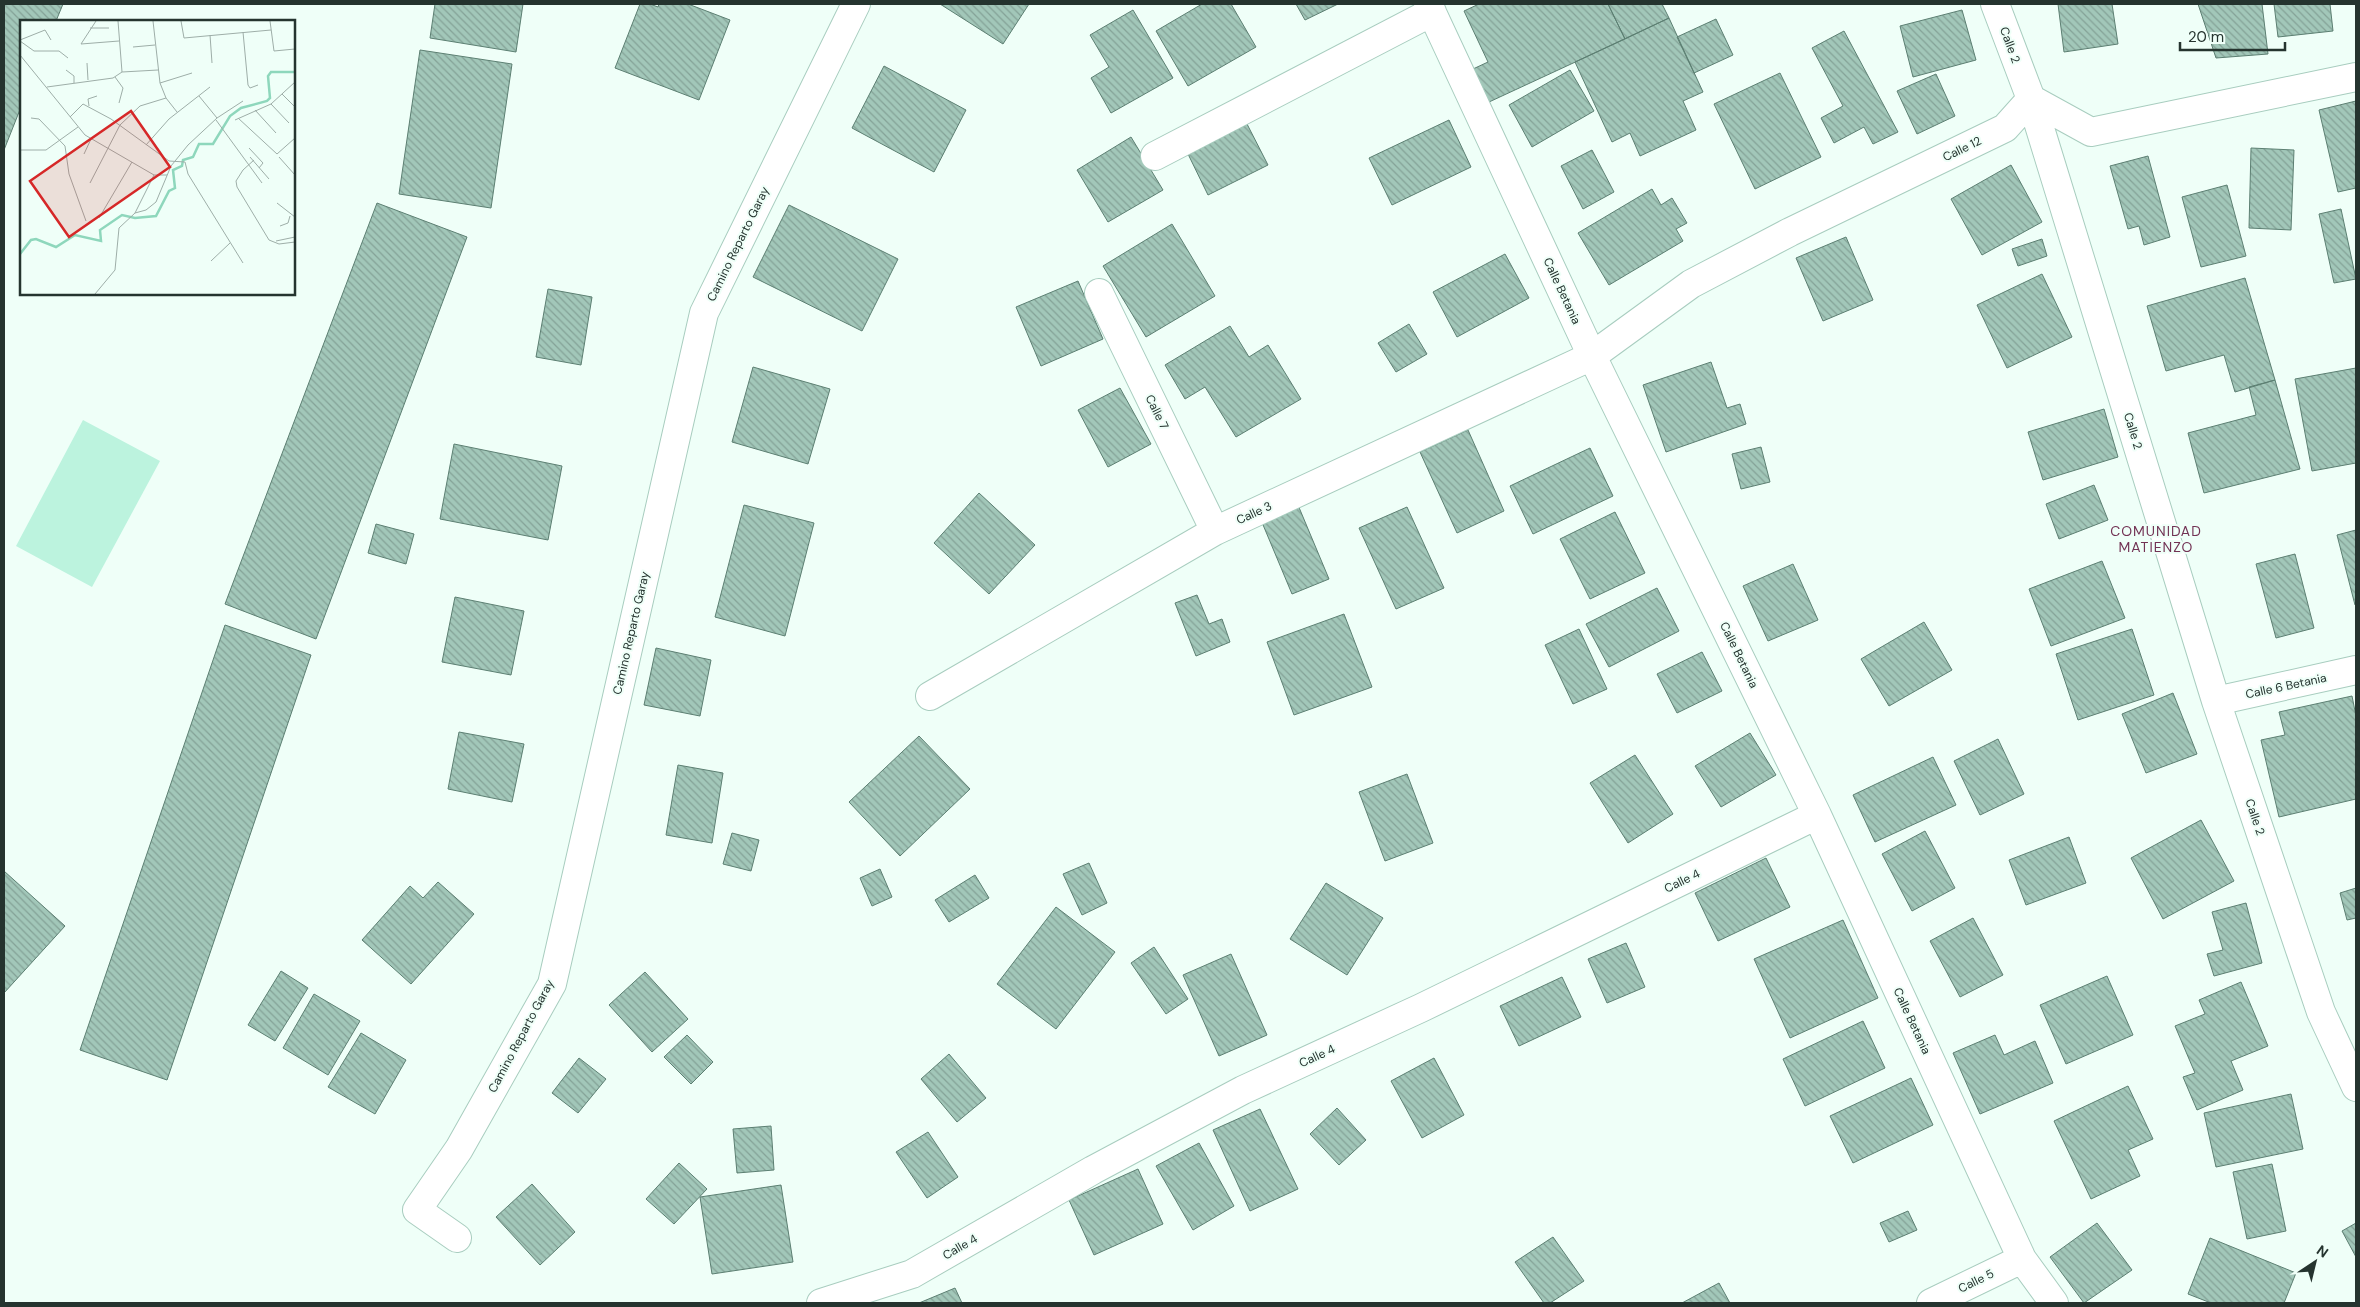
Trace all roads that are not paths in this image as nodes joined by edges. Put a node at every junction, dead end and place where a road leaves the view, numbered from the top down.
1 (856, 4) edge
2 (1995, 4) edge
3 (1430, 8) edge
4 (2356, 77) edge
5 (2031, 99) junction
6 (1155, 156) dead end
7 (1099, 292) dead end
8 (1592, 356) junction
9 (1215, 531) junction
10 (2356, 670) edge
11 (930, 696) dead end
12 (2216, 701) junction
13 (1817, 815) junction
14 (2356, 1087) edge
15 (457, 1238) dead end
16 (2022, 1259) junction
17 (821, 1303) edge
18 (1931, 1303) edge
19 (2054, 1303) edge

1 - 15 street, Camino Reparto Garay
2 - 5 street, Calle 2
3 - 6 street
3 - 8 street, Calle Betania
4 - 5 street
5 - 8 street, Calle 12
5 - 12 street, Calle 2
7 - 9 street, Calle 7
8 - 9 street, Calle 3
8 - 13 street, Calle Betania
9 - 11 street, Calle 3
10 - 12 street, Calle 6 Betania
12 - 14 street, Calle 2
13 - 16 street, Calle Betania
13 - 17 street, Calle 4
16 - 18 street, Calle 5
16 - 19 street, Calle Betania

